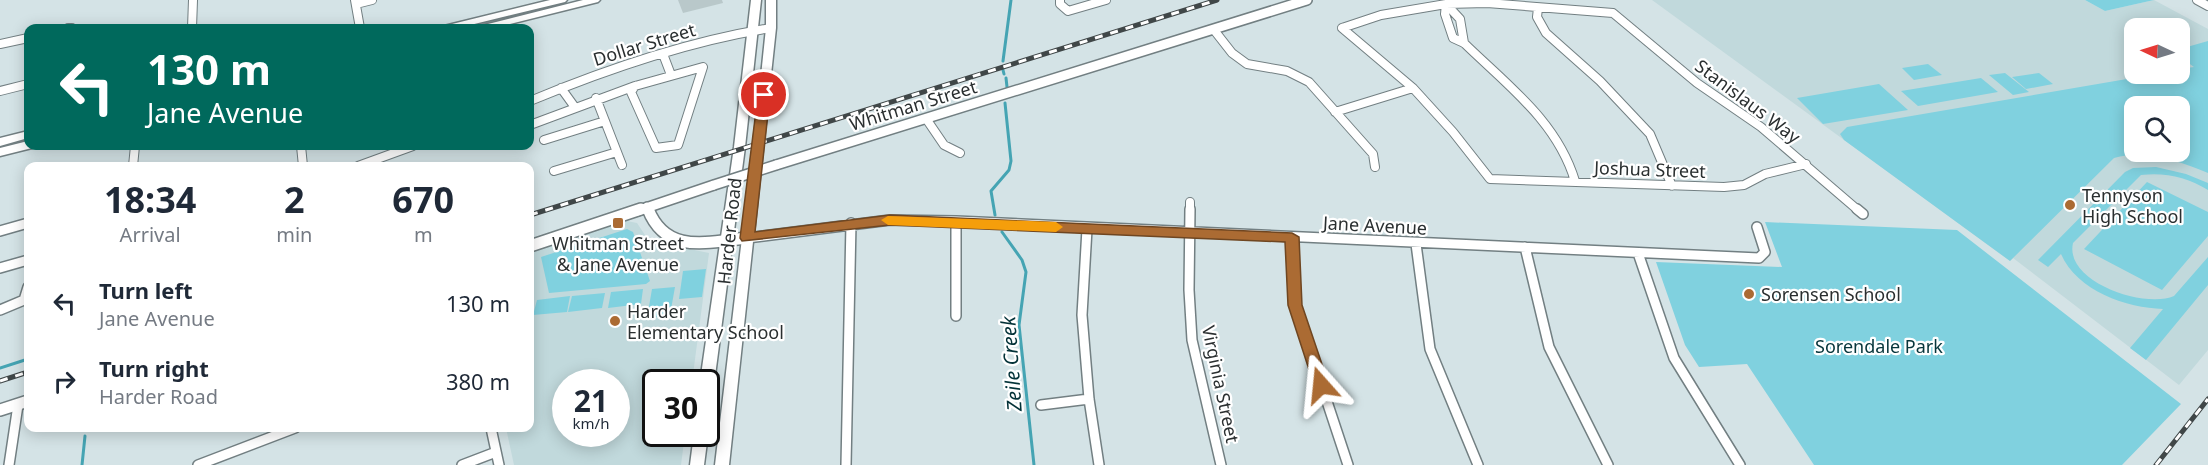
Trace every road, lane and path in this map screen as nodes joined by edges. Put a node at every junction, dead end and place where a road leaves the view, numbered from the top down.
1 (193, 0) edge
2 (372, 0) edge
3 (562, 0) edge
4 (595, 0) edge
5 (756, 0) edge
6 (771, 0) edge
7 (1060, 0) edge
8 (1106, 0) edge
9 (1307, 0) edge
10 (2200, 0) edge
11 (1486, 1) edge
12 (356, 2) edge
13 (1446, 4) junction
14 (2208, 6) edge
15 (1538, 8) junction
16 (1068, 11) joint
17 (192, 24) edge
18 (359, 24) edge
19 (464, 24) edge
20 (500, 24) edge
21 (771, 28) junction
22 (1214, 30) junction
23 (753, 31) junction
24 (24, 39) edge
25 (1464, 43) junction
26 (0, 44) edge
27 (663, 54) junction
28 (671, 75) junction
29 (24, 85) edge
30 (635, 86) junction
31 (561, 88) junction
32 (1413, 88) junction
33 (0, 91) edge
34 (596, 98) junction
35 (534, 99) edge
36 (574, 106) junction
37 (1335, 112) junction
38 (927, 120) junction
39 (605, 121) junction
40 (534, 123) edge
41 (24, 136) edge
42 (544, 140) dead end
43 (0, 142) edge
44 (24, 146) edge
45 (401, 150) edge
46 (0, 152) edge
47 (617, 153) junction
48 (960, 153) dead end
49 (368, 162) edge
50 (1806, 164) junction
51 (622, 165) dead end
52 (1375, 167) dead end
53 (554, 171) dead end
54 (1575, 181) junction
55 (1672, 186) junction
56 (1190, 202) dead end
57 (647, 207) junction
58 (1863, 214) dead end
59 (956, 221) junction
60 (851, 223) junction
61 (24, 224) edge
62 (1757, 227) dead end
63 (1087, 229) junction
64 (0, 231) edge
65 (1189, 233) junction
66 (1292, 237) junction
67 (747, 238) junction
68 (725, 240) junction
69 (1416, 244) junction
70 (534, 245) edge
71 (1525, 247) junction
72 (1638, 253) junction
73 (24, 261) edge
74 (0, 268) edge
75 (24, 300) edge
76 (0, 310) edge
77 (956, 316) dead end
78 (709, 369) edge
79 (1089, 399) junction
80 (23, 403) edge
81 (1041, 405) dead end
82 (0, 410) edge
83 (492, 432) edge
84 (265, 433) edge
85 (699, 447) edge
86 (496, 452) junction
87 (9, 465) edge
88 (198, 465) edge
89 (462, 465) edge
90 (499, 465) edge
91 (697, 465) edge
92 (722, 465) edge
93 (846, 465) edge
94 (1099, 465) edge
95 (1221, 465) edge
96 (1348, 465) edge
97 (1478, 465) edge
98 (1608, 465) edge
99 (1740, 465) edge

1 - 17 street
2 - 12 street
3 - 19 main road
4 - 20 main road
5 - 23 main road, Harder Road
6 - 21 main road, Harder Road
7 - 16 street
8 - 16 street
9 - 22 street, Whitman Street
10 - 14 street
11 - 13 street
11 - 15 street
12 - 18 street
13 - 25 street
13 - 25 street
13 - 32 street
15 - 50 street, Stanislaus Way
15 - 55 street
21 - 23 street, Dollar Street
21 - 67 main road, Harder Road
22 - 37 street
22 - 38 street, Whitman Street
23 - 27 street, Dollar Street
23 - 68 main road, Harder Road
24 - 26 street
25 - 54 street
27 - 28 street
27 - 31 street, Dollar Street
28 - 30 street
28 - 30 street
29 - 33 street
30 - 34 street
31 - 35 street, Dollar Street
31 - 36 street
32 - 37 street
32 - 54 street, Joshua Street
34 - 36 street
34 - 39 street
36 - 40 street
37 - 52 street
38 - 48 street
38 - 57 street, Whitman Street, bridge
39 - 42 street
39 - 47 street
41 - 43 main road
44 - 46 main road
45 - 49 street
47 - 51 street
47 - 53 street
50 - 55 street, Joshua Street
50 - 58 street, Stanislaus Way
54 - 55 street, Joshua Street
56 - 65 street, Virginia Street
57 - 68 street, Jane Avenue
57 - 70 street, Whitman Street
59 - 60 street, Jane Avenue
59 - 63 street, Jane Avenue
59 - 77 street
60 - 67 street, Jane Avenue
60 - 93 street
61 - 64 street
62 - 72 street, Jane Avenue
63 - 65 street, Jane Avenue
63 - 79 street
65 - 66 street, Jane Avenue
65 - 95 street, Virginia Street
66 - 69 street, Jane Avenue
66 - 96 street
67 - 68 street, Jane Avenue
67 - 92 main road, Harder Road
68 - 78 main road, Harder Road
69 - 71 street, Jane Avenue
69 - 97 street
71 - 72 street, Jane Avenue
71 - 98 street
72 - 99 street
73 - 74 street
75 - 76 street
79 - 81 street
79 - 94 street
80 - 82 street
80 - 87 street
83 - 86 street
84 - 88 street
85 - 91 main road
86 - 89 street
86 - 90 street

